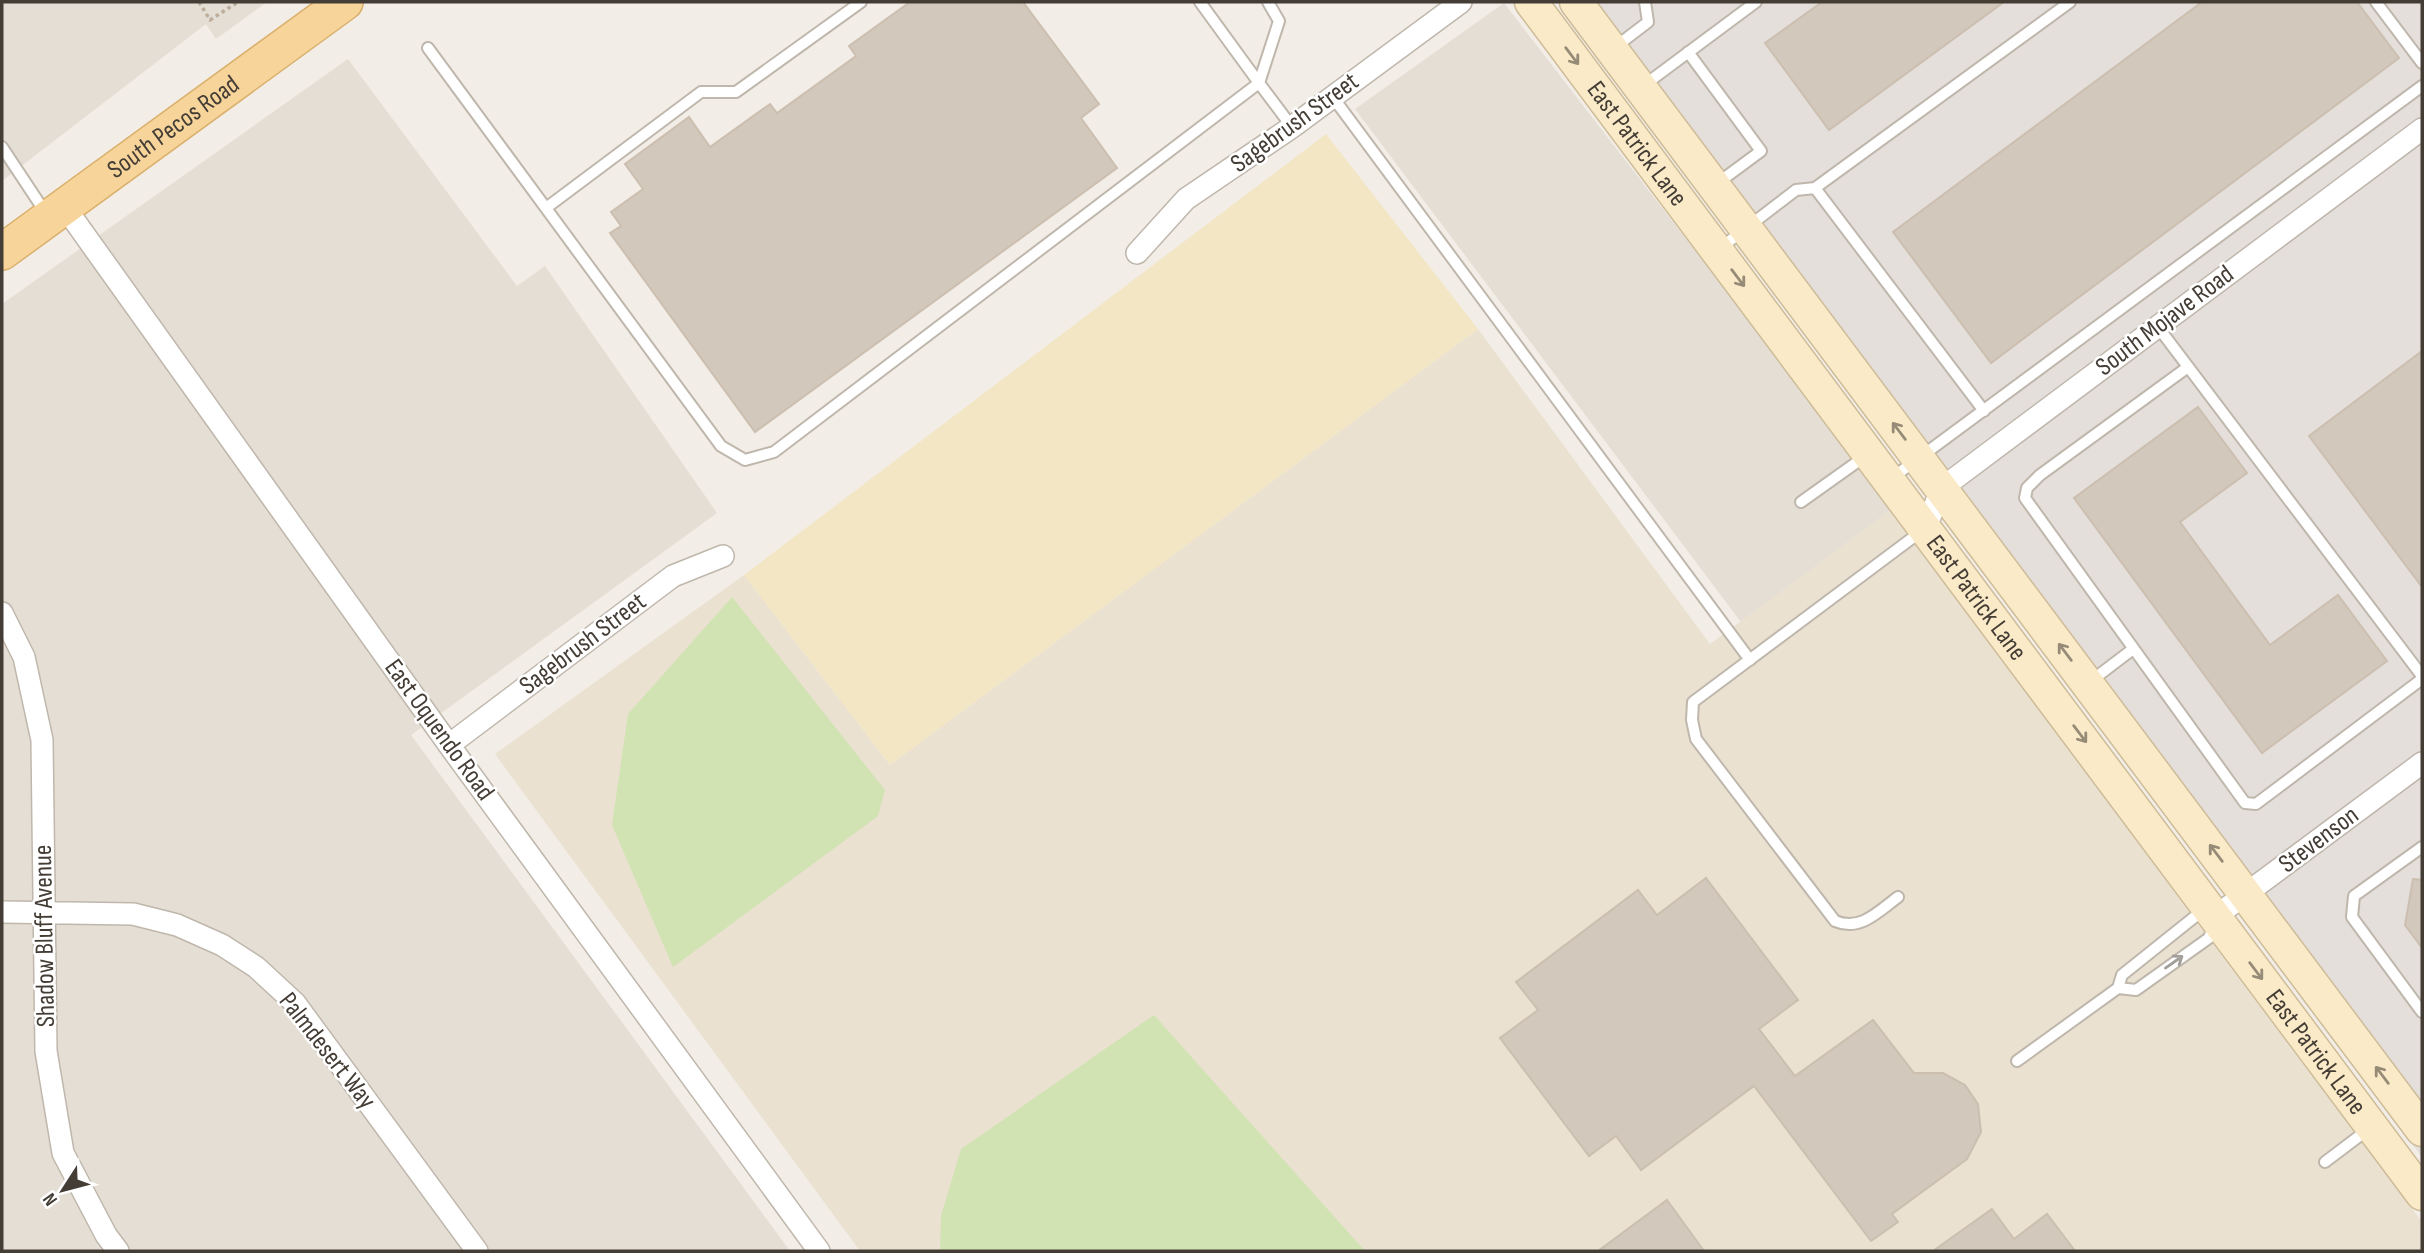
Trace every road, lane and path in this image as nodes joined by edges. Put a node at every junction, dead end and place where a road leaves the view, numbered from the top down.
1 (199, 2) edge
2 (238, 2) edge
3 (345, 2) edge
4 (861, 2) edge
5 (1200, 2) edge
6 (1268, 2) edge
7 (1461, 2) edge
8 (1531, 2) edge
9 (1576, 2) edge
10 (1645, 2) edge
11 (1756, 2) edge
12 (2070, 2) edge
13 (2376, 2) edge
14 (428, 48) dead end
15 (1612, 50) junction
16 (1688, 52) junction
17 (2422, 63) edge
18 (1259, 83) junction
19 (2422, 86) edge
20 (1641, 87) junction
21 (1332, 96) junction
22 (1292, 127) junction
23 (2422, 129) edge
24 (2, 147) edge
25 (1715, 186) junction
26 (1815, 188) junction
27 (546, 208) junction
28 (56, 212) junction
29 (1746, 228) junction
30 (1718, 250) junction
31 (2, 251) edge
32 (1138, 253) dead end
33 (2158, 327) junction
34 (2188, 367) junction
35 (1984, 411) junction
36 (1869, 453) junction
37 (1919, 458) junction
38 (1889, 480) junction
39 (1942, 488) junction
40 (1801, 502) dead end
41 (1925, 529) junction
42 (723, 556) dead end
43 (2, 613) edge
44 (2133, 649) junction
45 (1750, 660) junction
46 (2422, 677) edge
47 (2089, 683) junction
48 (449, 745) junction
49 (2422, 763) edge
50 (2422, 847) edge
51 (2247, 894) junction
52 (1898, 897) dead end
53 (44, 911) junction
54 (2, 912) edge
55 (2216, 916) junction
56 (2118, 988) junction
57 (2422, 1012) edge
58 (2017, 1062) dead end
59 (2373, 1126) junction
60 (2422, 1130) edge
61 (2325, 1162) dead end
62 (2422, 1194) edge
63 (118, 1251) edge
64 (477, 1251) edge
65 (819, 1251) edge

1 - 2 path
3 - 28 main road, South Pecos Road
4 - 27 lane
5 - 18 lane
6 - 18 lane
7 - 21 street, Sagebrush Street
8 -> 30 main road, East Patrick Lane
9 - 15 main road, East Patrick Lane
10 - 15 lane
11 - 16 lane
12 - 26 lane
13 - 17 lane
14 - 27 lane
15 - 20 main road, East Patrick Lane
16 - 20 lane
16 - 25 lane
18 - 22 lane
18 - 27 lane
19 - 35 lane
20 - 25 main road, East Patrick Lane
21 - 22 street, Sagebrush Street
21 - 45 lane
22 - 32 street, Sagebrush Street
23 - 33 street, South Mojave Road
24 - 28 lane
25 - 29 main road, East Patrick Lane
26 - 29 lane
26 - 35 lane
28 - 31 main road, South Pecos Road
28 - 48 street, East Oquendo Road
29 - 30 lane
37 -> 29 main road, East Patrick Lane
30 -> 36 main road, East Patrick Lane
33 - 34 lane
33 - 39 street, South Mojave Road
34 - 44 lane
34 - 46 lane
35 - 37 lane
36 - 38 main road, East Patrick Lane
36 - 40 lane
37 - 38 lane
37 - 39 main road, East Patrick Lane
38 - 41 main road, East Patrick Lane
39 - 41 street
47 -> 39 main road, East Patrick Lane
41 - 45 lane
41 -> 55 main road, East Patrick Lane
42 - 48 street, Sagebrush Street
43 - 53 street, Shadow Bluff Avenue
44 - 46 lane
44 - 47 lane
45 - 52 lane
51 -> 47 main road, East Patrick Lane
48 - 65 street, East Oquendo Road
49 - 51 street, Stevenson
50 - 57 lane
51 - 55 street, Stevenson
60 -> 51 main road, East Patrick Lane
53 - 54 street, Palmdesert Way
53 - 63 street, Shadow Bluff Avenue
53 - 64 street, Palmdesert Way
55 - 56 lane
56 -> 55 lane
55 -> 59 main road, East Patrick Lane
56 - 58 lane
59 - 61 lane
59 - 62 main road, East Patrick Lane

